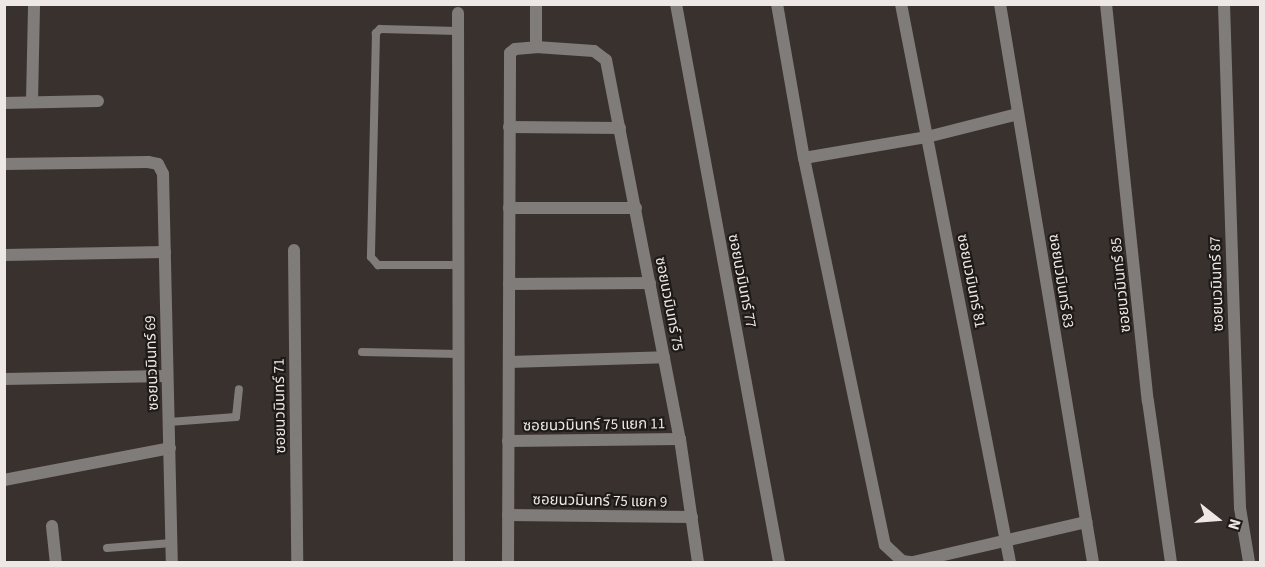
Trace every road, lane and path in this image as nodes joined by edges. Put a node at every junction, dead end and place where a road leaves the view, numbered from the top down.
1 (34, 4) edge
2 (536, 4) edge
3 (676, 4) edge
4 (777, 4) edge
5 (901, 4) edge
6 (1000, 4) edge
7 (1106, 4) edge
8 (1224, 4) edge
9 (458, 13) dead end
10 (458, 32) junction
11 (536, 47) junction
12 (99, 101) dead end
13 (32, 102) junction
14 (4, 103) edge
15 (1018, 114) junction
16 (509, 127) junction
17 (620, 128) junction
18 (927, 137) junction
19 (804, 158) junction
20 (4, 164) edge
21 (509, 208) junction
22 (636, 208) junction
23 (294, 250) dead end
24 (165, 252) junction
25 (4, 255) edge
26 (458, 265) junction
27 (650, 282) junction
28 (509, 284) junction
29 (362, 352) dead end
30 (459, 354) junction
31 (664, 357) junction
32 (509, 362) junction
33 (166, 376) junction
34 (4, 379) edge
35 (239, 389) dead end
36 (169, 422) junction
37 (680, 439) junction
38 (508, 441) junction
39 (170, 448) junction
40 (4, 480) edge
41 (508, 515) junction
42 (692, 517) junction
43 (1086, 522) junction
44 (52, 526) dead end
45 (1006, 541) junction
46 (172, 543) junction
47 (107, 548) dead end
48 (56, 562) edge
49 (172, 562) edge
50 (297, 562) edge
51 (459, 562) edge
52 (508, 562) edge
53 (698, 562) edge
54 (779, 562) edge
55 (911, 562) edge
56 (1010, 562) edge
57 (1093, 562) edge
58 (1172, 562) edge
59 (1249, 562) edge

1 - 13 street
2 - 11 street
3 - 54 street, ซอยนวมินทร์ 77
4 - 19 street
5 - 18 street, ซอยนวมินทร์ 81
6 - 15 street, ซอยนวมินทร์ 83
7 - 58 street, ซอยนวมินทร์ 85
8 - 59 street, ซอยนวมินทร์ 87
9 - 10 street
10 - 26 street
10 - 26 lane
11 - 16 street
11 - 17 street, ซอยนวมินทร์ 75
12 - 13 street
13 - 14 street
15 - 18 street
15 - 43 street, ซอยนวมินทร์ 83
16 - 17 street
16 - 21 street
17 - 22 street, ซอยนวมินทร์ 75
18 - 19 street
18 - 45 street, ซอยนวมินทร์ 81
19 - 55 street
20 - 24 street, ซอยนวมินทร์ 69
21 - 22 street
21 - 28 street
22 - 27 street, ซอยนวมินทร์ 75
23 - 50 street, ซอยนวมินทร์ 71
24 - 25 street
24 - 33 street, ซอยนวมินทร์ 69
26 - 30 street
27 - 28 street
27 - 31 street, ซอยนวมินทร์ 75
28 - 32 street
29 - 30 lane
30 - 51 street
31 - 32 street
31 - 37 street, ซอยนวมินทร์ 75
32 - 38 street
33 - 34 street
33 - 36 street, ซอยนวมินทร์ 69
35 - 36 lane
36 - 39 street, ซอยนวมินทร์ 69
37 - 38 street, ซอยนวมินทร์ 75 แยก 11
37 - 42 street, ซอยนวมินทร์ 75
38 - 41 street
39 - 40 street
39 - 46 street, ซอยนวมินทร์ 69
41 - 42 street, ซอยนวมินทร์ 75 แยก 9
41 - 52 street
42 - 53 street, ซอยนวมินทร์ 75
43 - 45 street
43 - 57 street, ซอยนวมินทร์ 83
44 - 48 street
45 - 55 street
45 - 56 street, ซอยนวมินทร์ 81
46 - 47 lane
46 - 49 street, ซอยนวมินทร์ 69

